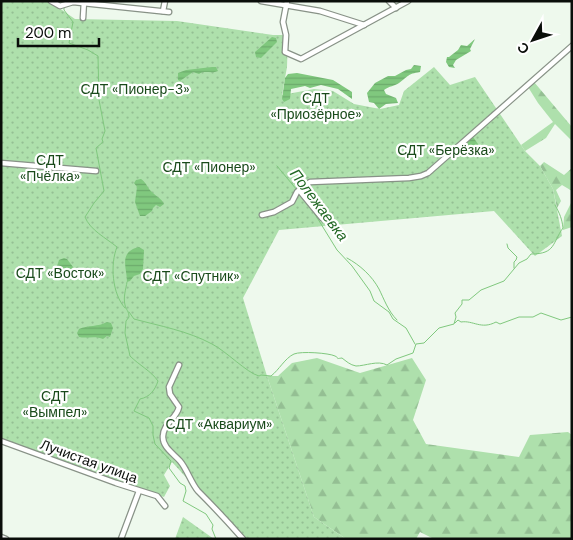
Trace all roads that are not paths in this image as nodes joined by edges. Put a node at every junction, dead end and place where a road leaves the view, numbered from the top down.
1 (51, 1) edge
2 (165, 1) edge
3 (261, 1) edge
4 (389, 1) edge
5 (408, 1) edge
6 (84, 2) edge
7 (287, 4) edge
8 (396, 8) junction
9 (163, 11) junction
10 (169, 12) dead end
11 (83, 18) dead end
12 (364, 25) junction
13 (572, 46) edge
14 (1, 163) edge
15 (96, 171) dead end
16 (299, 190) junction
17 (262, 216) dead end
18 (322, 218) dead end
19 (179, 365) dead end
20 (1, 441) edge
21 (139, 491) junction
22 (165, 506) dead end
23 (1, 537) edge
24 (6, 539) edge
25 (121, 539) edge
26 (243, 539) edge

1 - 6 street
2 - 9 street
3 - 7 street
4 - 8 street
5 - 8 street
6 - 9 street
6 - 11 street
7 - 12 street
7 - 12 street
8 - 12 street
9 - 10 street
13 - 16 street
14 - 15 street
16 - 17 street
16 - 18 street
19 - 26 street
20 - 21 street, Лучистая улица
21 - 22 street, Лучистая улица
21 - 25 street
23 - 24 street

